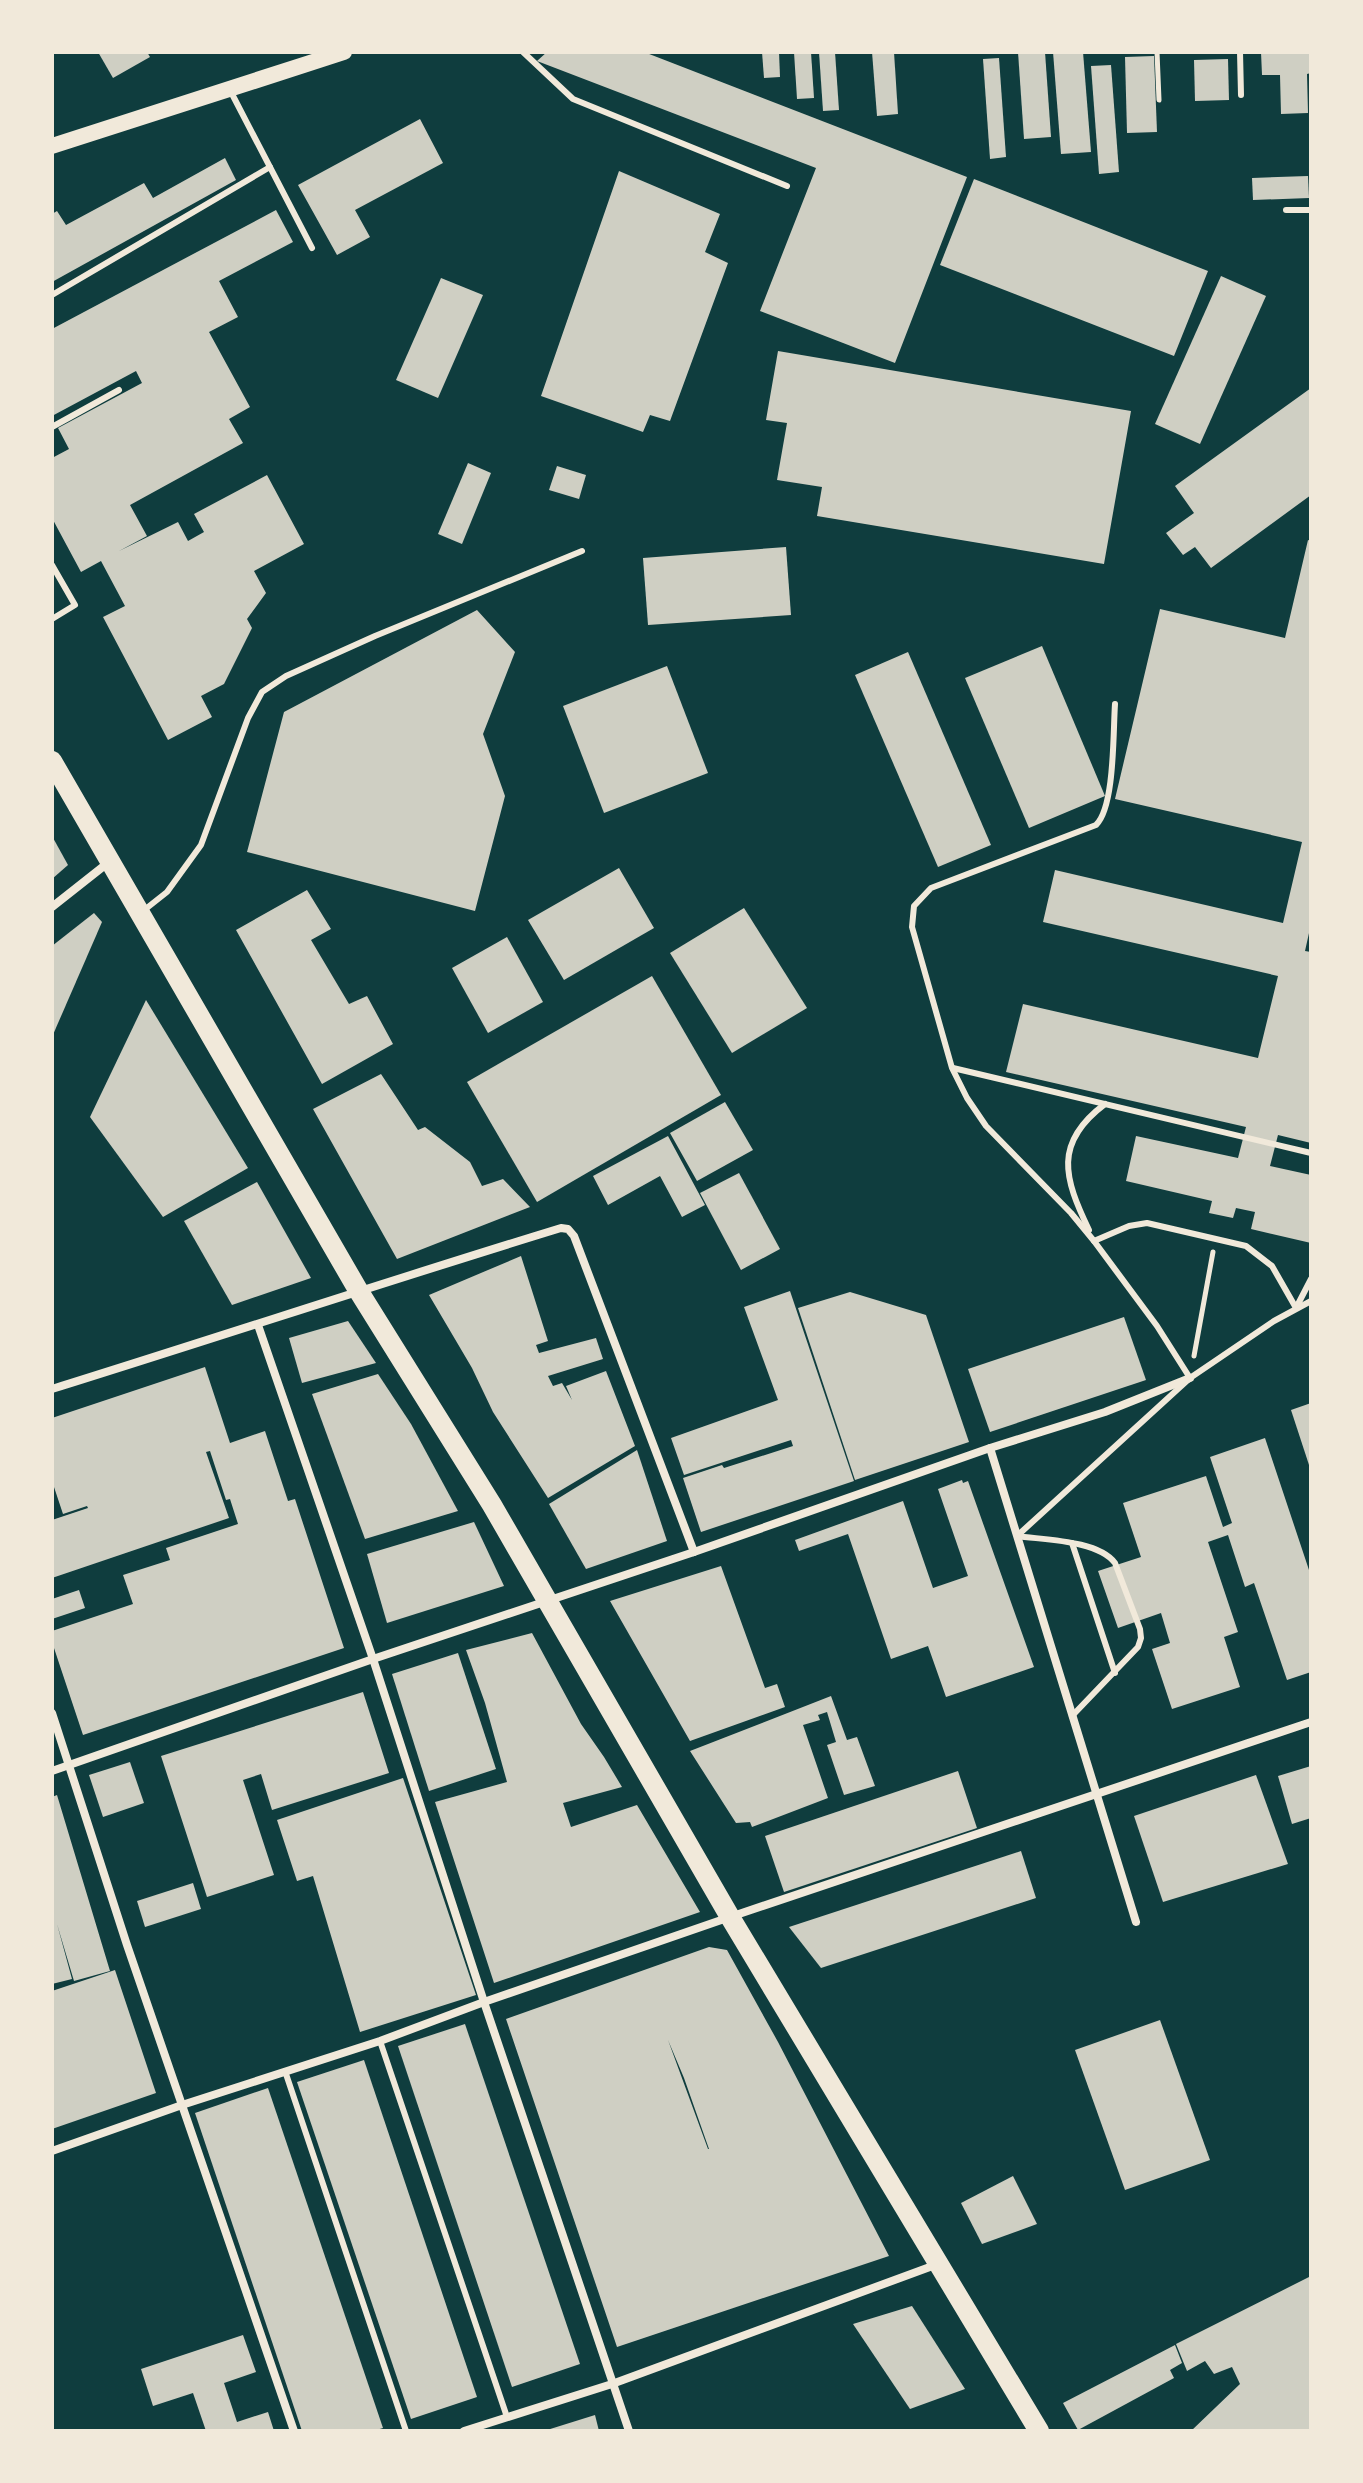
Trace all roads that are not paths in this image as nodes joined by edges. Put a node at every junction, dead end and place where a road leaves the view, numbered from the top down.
1 (344, 52) edge
2 (523, 52) edge
3 (1240, 52) edge
4 (230, 89) junction
5 (1241, 95) dead end
6 (52, 146) edge
7 (270, 167) junction
8 (787, 186) dead end
9 (1286, 210) dead end
10 (1311, 210) edge
11 (312, 248) dead end
12 (52, 295) edge
13 (119, 390) dead end
14 (52, 427) edge
15 (582, 551) dead end
16 (52, 565) edge
17 (52, 619) edge
18 (1115, 704) dead end
19 (52, 761) edge
20 (109, 861) junction
21 (52, 907) edge
22 (140, 913) junction
23 (952, 1068) junction
24 (1105, 1103) junction
25 (1311, 1153) edge
26 (1094, 1241) junction
27 (1311, 1279) edge
28 (358, 1290) junction
29 (1311, 1301) edge
30 (1296, 1308) junction
31 (258, 1325) junction
32 (1190, 1378) junction
33 (52, 1389) edge
34 (990, 1448) junction
35 (1017, 1536) junction
36 (1072, 1543) junction
37 (694, 1552) junction
38 (548, 1601) junction
39 (373, 1659) junction
40 (1115, 1673) junction
41 (52, 1713) edge
42 (1072, 1716) junction
43 (1311, 1722) edge
44 (69, 1765) junction
45 (52, 1771) edge
46 (1097, 1795) junction
47 (730, 1917) junction
48 (1136, 1922) dead end
49 (484, 2002) junction
50 (380, 2041) junction
51 (285, 2071) junction
52 (182, 2105) junction
53 (52, 2151) edge
54 (938, 2264) junction
55 (612, 2384) junction
56 (507, 2417) junction
57 (294, 2431) edge
58 (406, 2431) edge
59 (464, 2431) edge
60 (629, 2431) edge
61 (1039, 2431) edge

1 - 4 main road
2 - 8 lane
3 - 5 lane
4 - 6 main road
4 - 7 lane
7 - 11 lane
7 - 12 lane
9 - 10 lane
13 - 14 lane
15 - 22 lane
16 - 17 lane
18 - 23 lane
19 - 20 main road
20 - 21 street
20 - 22 main road
22 - 28 main road
23 - 24 lane
23 - 26 lane
24 - 25 lane
24 - 26 lane
26 - 30 lane
26 - 32 lane
27 - 30 lane
28 - 31 street
28 - 37 street
28 - 38 main road
29 - 30 lane
30 - 32 lane
31 - 33 street
31 - 39 street
32 - 34 street
32 - 35 lane
34 - 35 street
34 - 37 street
35 - 36 lane
35 - 42 street
36 - 40 lane
36 - 40 lane
37 - 38 street
38 - 39 street
38 - 47 main road
39 - 44 street
39 - 49 street
40 - 42 lane
41 - 44 street
42 - 46 street
43 - 46 street
44 - 45 street
44 - 52 street
46 - 47 street
46 - 48 street
47 - 49 street
47 - 54 main road
49 - 50 street
49 - 55 street
50 - 51 street
50 - 56 lane
51 - 52 street
51 - 58 lane
52 - 53 street
52 - 57 street
54 - 55 street
54 - 61 main road
55 - 56 street
55 - 60 street
56 - 59 street

